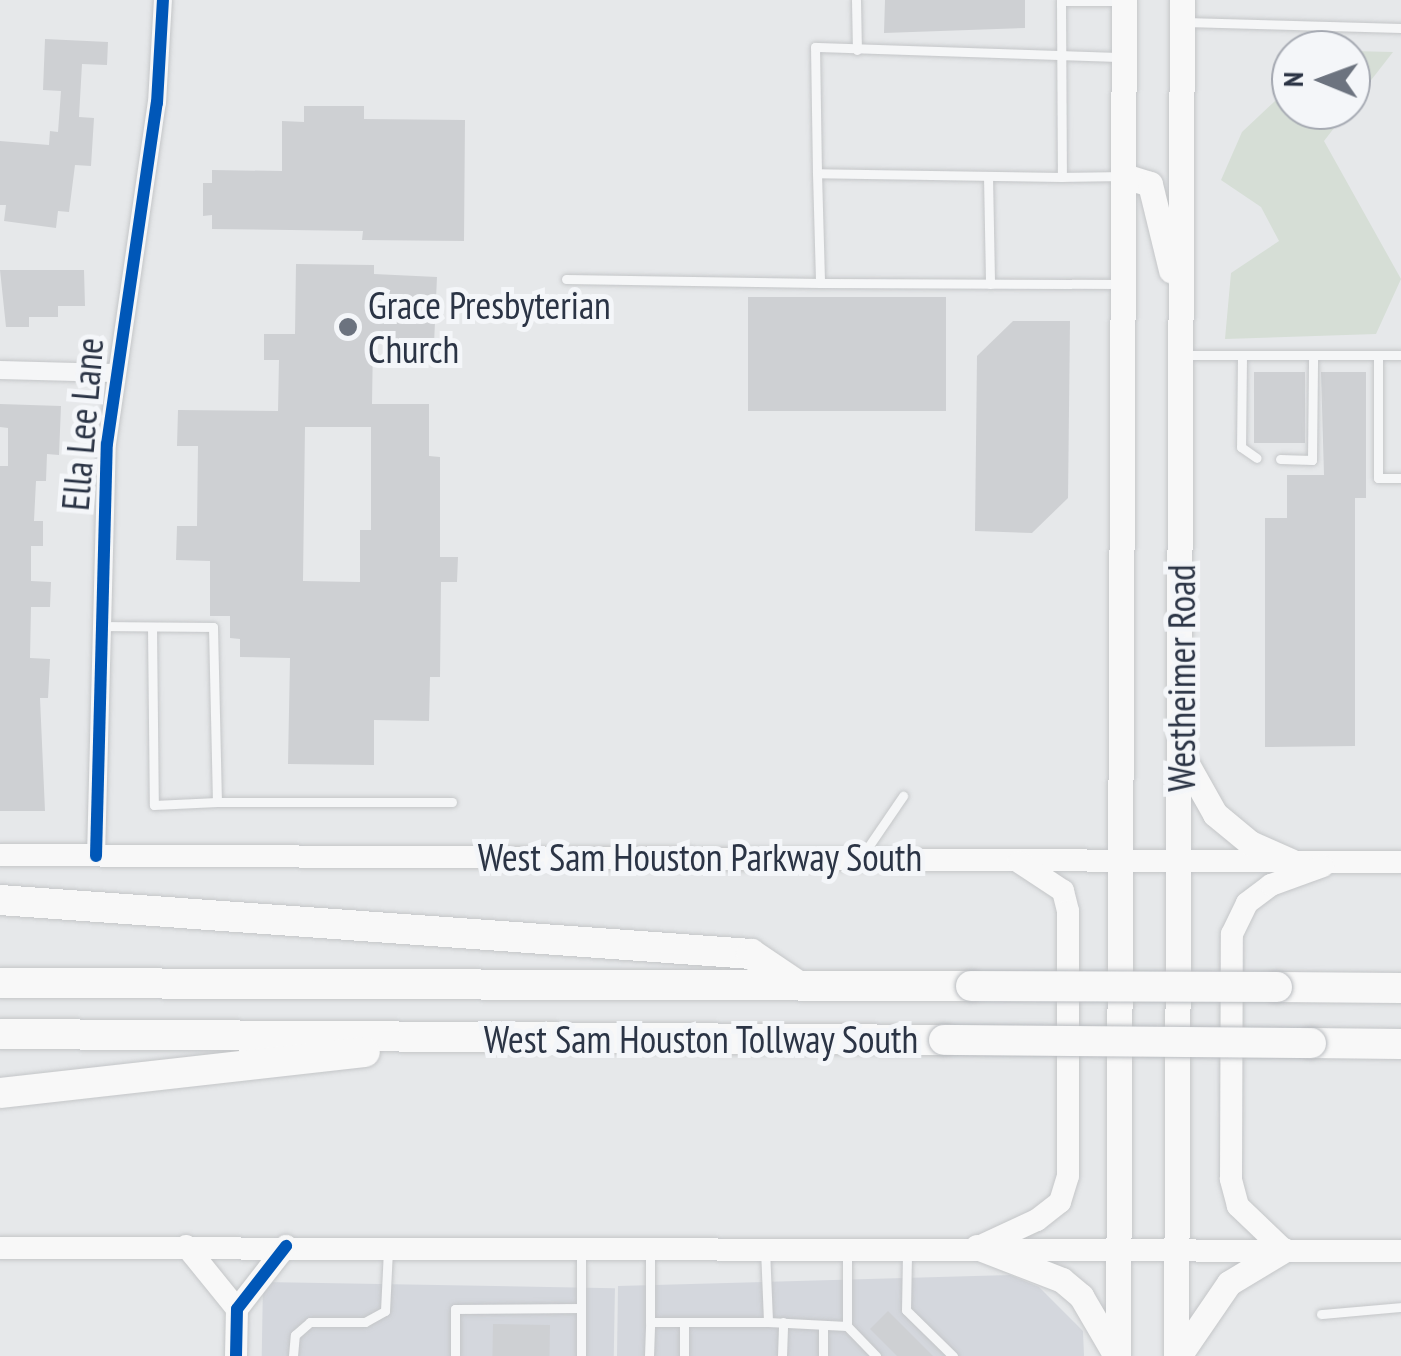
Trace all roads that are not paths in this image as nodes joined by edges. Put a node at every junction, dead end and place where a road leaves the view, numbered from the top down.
1 (163, 0) edge
2 (856, 0) edge
3 (1062, 0) edge
4 (1124, 0) edge
5 (1182, 11) edge
6 (1401, 28) edge
7 (856, 50) junction
8 (1060, 56) junction
9 (1124, 57) junction
10 (818, 173) junction
11 (988, 176) junction
12 (1124, 176) junction
13 (1062, 177) junction
14 (566, 279) dead end
15 (820, 283) junction
16 (990, 284) junction
17 (1123, 284) junction
18 (1179, 299) junction
19 (1180, 354) junction
20 (1378, 355) junction
21 (1401, 355) edge
22 (1242, 356) junction
23 (1313, 356) junction
24 (0, 370) edge
25 (114, 374) junction
26 (1258, 458) dead end
27 (1280, 459) dead end
28 (1401, 478) edge
29 (98, 626) junction
30 (152, 627) junction
31 (1181, 747) junction
32 (903, 796) dead end
33 (216, 802) junction
34 (452, 802) dead end
35 (0, 855) edge
36 (96, 856) junction
37 (862, 857) junction
38 (1010, 858) junction
39 (1119, 858) junction
40 (1181, 858) junction
41 (1290, 861) junction
42 (1336, 862) junction
43 (1401, 862) edge
44 (0, 900) edge
45 (0, 983) edge
46 (797, 985) junction
47 (1401, 988) edge
48 (0, 1034) edge
49 (502, 1037) junction
50 (1401, 1044) edge
51 (0, 1093) edge
52 (186, 1246) junction
53 (286, 1246) junction
54 (388, 1246) junction
55 (581, 1246) junction
56 (650, 1246) junction
57 (765, 1247) junction
58 (846, 1247) junction
59 (907, 1247) junction
60 (977, 1247) junction
61 (0, 1248) edge
62 (1118, 1248) junction
63 (1177, 1249) junction
64 (1284, 1250) junction
65 (1401, 1251) edge
66 (1401, 1307) edge
67 (581, 1308) junction
68 (237, 1309) junction
69 (1321, 1314) dead end
70 (650, 1322) junction
71 (684, 1322) junction
72 (768, 1322) junction
73 (783, 1322) junction
74 (824, 1325) junction
75 (847, 1326) junction
76 (236, 1356) edge
77 (293, 1356) edge
78 (455, 1356) edge
79 (581, 1356) edge
80 (649, 1356) edge
81 (684, 1356) edge
82 (782, 1356) edge
83 (823, 1356) edge
84 (876, 1356) edge
85 (953, 1356) edge
86 (1117, 1356) edge
87 (1177, 1356) edge

1 - 25 street, Ella Lee Lane
2 - 7 lane
3 - 4 lane
3 - 8 lane
4 - 9 main road, Westheimer Road
5 - 6 lane
5 - 18 main road, Westheimer Road
7 - 8 lane
7 - 10 lane
8 - 9 lane
8 - 13 lane
9 - 12 main road, Westheimer Road
10 - 11 lane
10 - 15 lane
11 - 13 lane
11 - 16 lane
12 - 13 lane
12 - 17 main road, Westheimer Road
12 - 18 main road
14 - 15 lane
15 - 16 lane
16 - 17 lane
17 - 39 main road, Westheimer Road
18 - 19 main road, Westheimer Road
19 - 22 lane
19 - 31 main road, Westheimer Road
20 - 21 lane
20 - 23 lane
20 - 28 lane
22 - 23 lane
22 - 26 lane
23 - 27 lane
24 - 25 street
25 - 29 street, Ella Lee Lane
29 - 30 lane
29 - 36 street, Ella Lee Lane
30 - 33 lane
30 - 33 lane
31 - 40 main road, Westheimer Road
31 - 41 main road
32 - 37 lane
33 - 34 lane
35 - 36 main road, West Sam Houston Parkway South
36 - 37 main road, West Sam Houston Parkway South
37 - 38 main road, West Sam Houston Parkway South
38 - 39 main road, West Sam Houston Parkway South
38 - 60 main road
39 - 40 main road, West Sam Houston Parkway South
39 - 62 main road, Westheimer Road
40 - 41 main road, West Sam Houston Parkway South
40 - 63 main road, Westheimer Road
41 - 42 main road, West Sam Houston Parkway South
42 - 43 main road, West Sam Houston Parkway South
42 - 64 main road
44 - 46 highway
45 - 46 highway, West Sam Houston Tollway South
46 - 47 highway, West Sam Houston Tollway South, bridge
48 - 49 highway, West Sam Houston Tollway South
49 - 50 highway, West Sam Houston Tollway South, bridge
49 - 51 highway
52 - 53 main road
52 - 61 main road
52 - 68 main road
53 - 54 main road
53 - 68 main road
54 - 55 main road
54 - 77 lane
55 - 56 main road
55 - 67 lane
56 - 57 main road
56 - 70 lane
57 - 58 main road
57 - 72 lane
58 - 59 main road
58 - 75 lane
59 - 60 main road
59 - 85 lane
60 - 62 main road
60 - 86 main road
62 - 63 main road
62 - 86 main road, Westheimer Road
63 - 64 main road
63 - 87 main road, Westheimer Road
64 - 65 main road
64 - 87 main road
66 - 69 lane
67 - 78 lane
67 - 79 lane
68 - 76 main road
70 - 71 lane
70 - 80 lane
71 - 72 lane
71 - 81 lane
72 - 73 lane
73 - 74 lane
73 - 82 lane
74 - 75 lane
74 - 83 lane
75 - 84 lane

